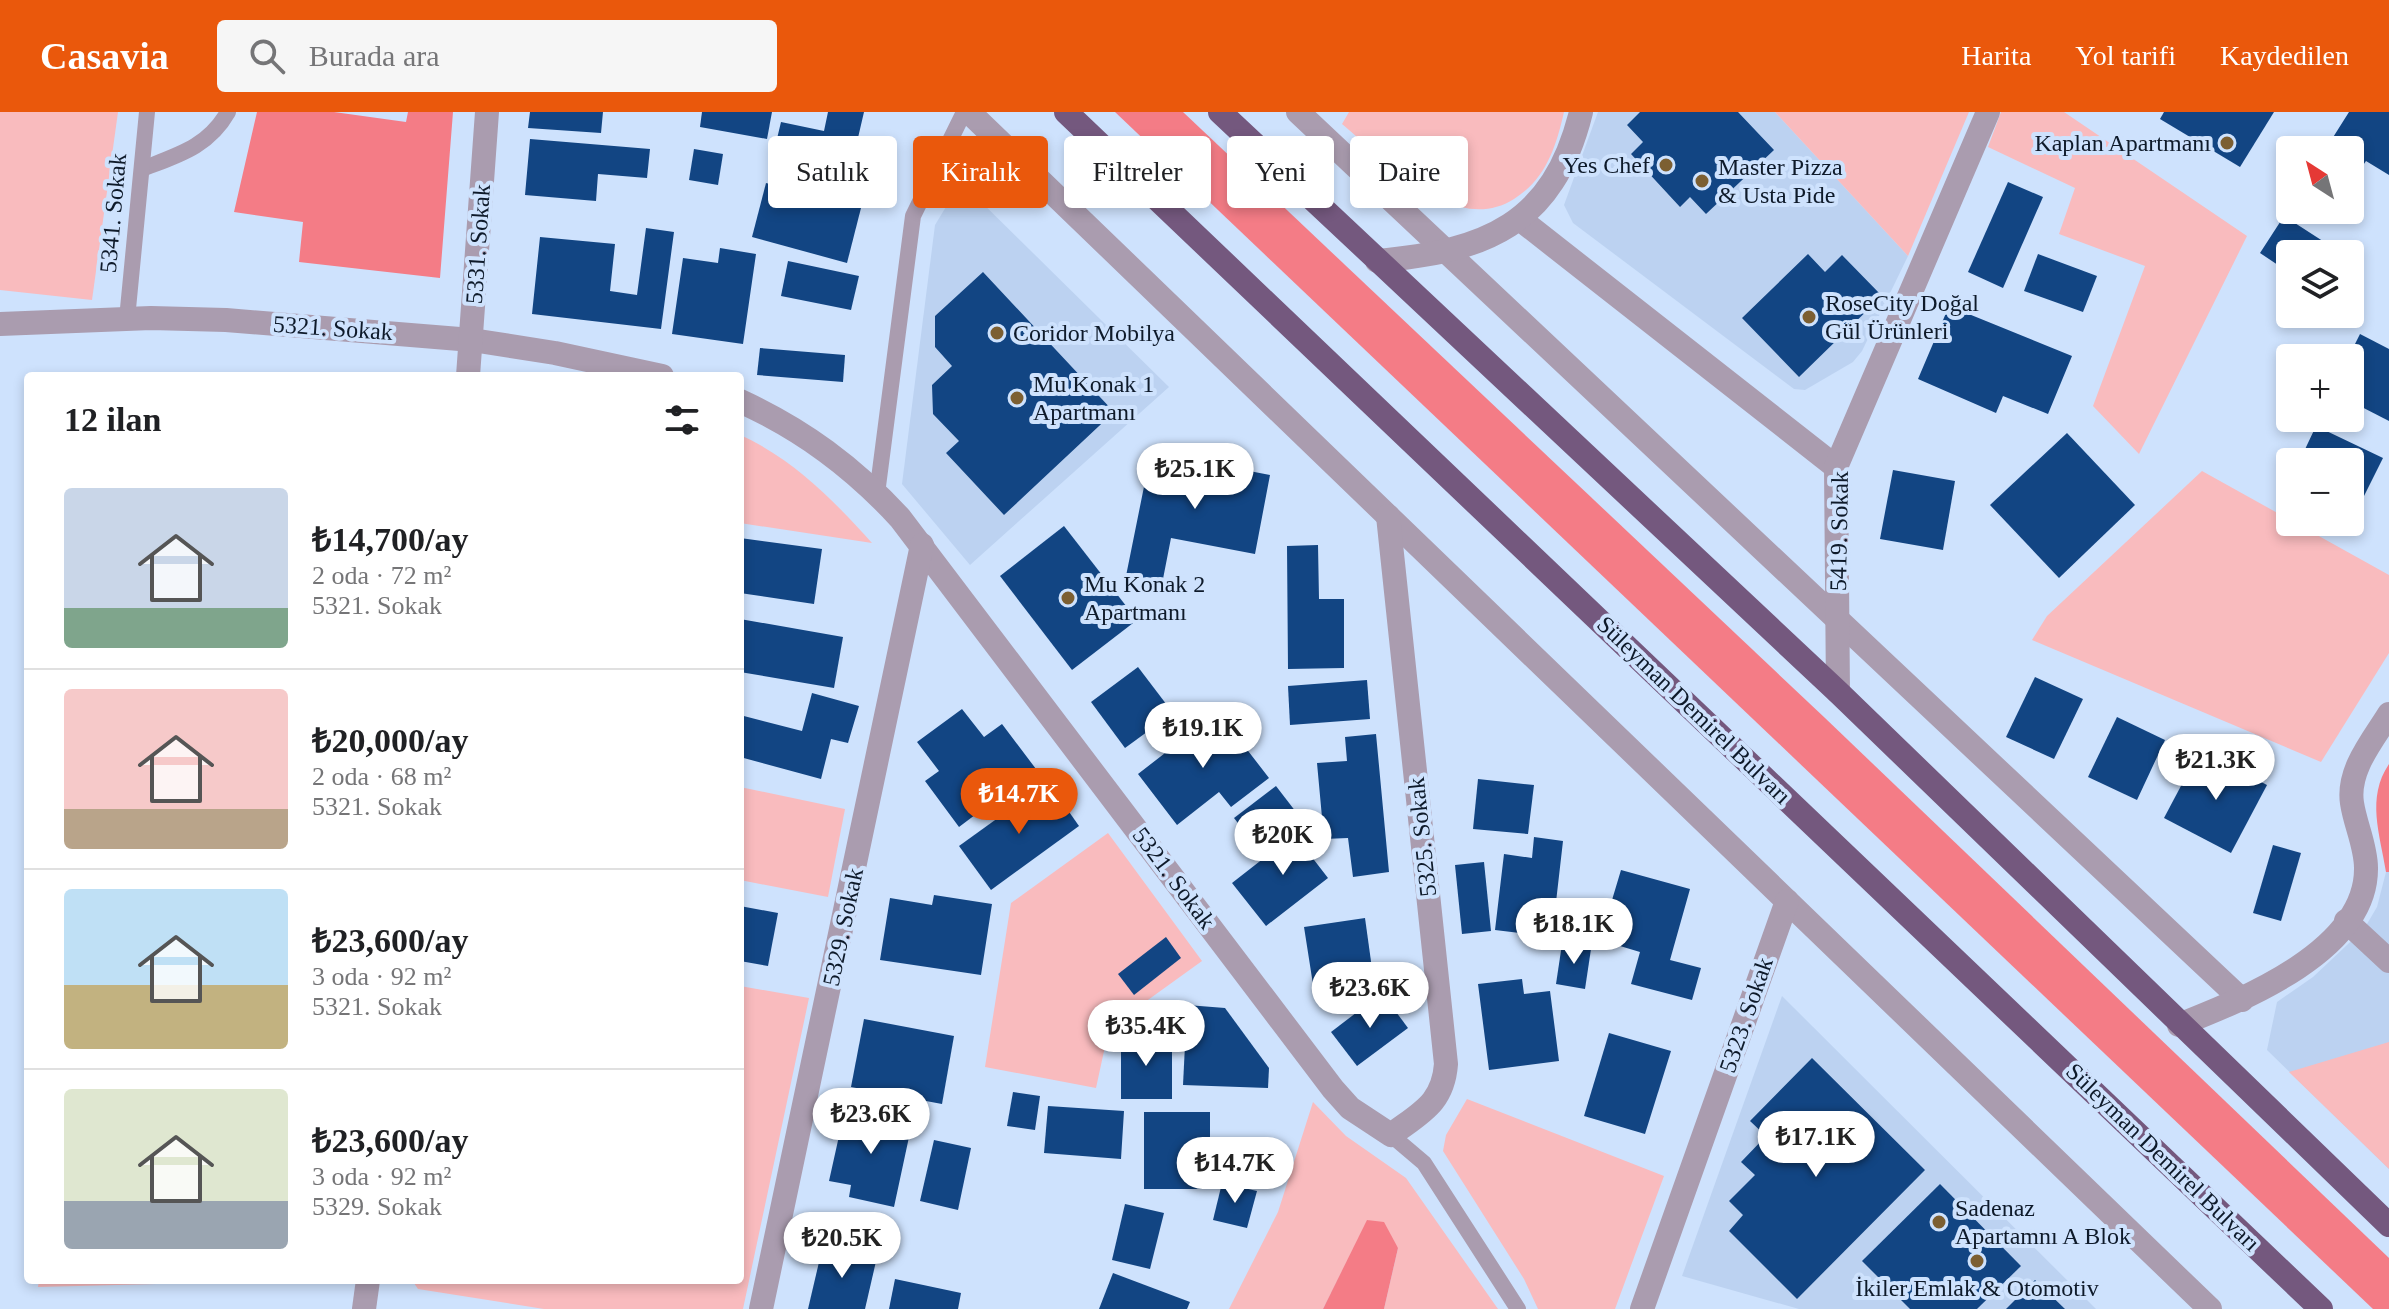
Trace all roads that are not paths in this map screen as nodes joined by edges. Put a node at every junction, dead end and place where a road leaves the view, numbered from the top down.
1 (147, 112) edge
2 (228, 112) edge
3 (487, 112) edge
4 (967, 112) edge
5 (1066, 112) edge
6 (1220, 112) edge
7 (1298, 112) edge
8 (1581, 112) edge
9 (1988, 112) edge
10 (142, 169) junction
11 (1521, 220) junction
12 (1444, 249) junction
13 (1377, 261) junction
14 (127, 319) junction
15 (0, 324) edge
16 (472, 340) junction
17 (468, 372) edge
18 (643, 372) edge
19 (744, 403) edge
20 (1836, 467) junction
21 (877, 494) junction
22 (1388, 516) junction
23 (922, 545) junction
24 (1838, 619) junction
25 (1838, 692) junction
26 (2389, 714) edge
27 (1787, 901) junction
28 (2346, 921) junction
29 (2389, 961) edge
30 (2242, 1000) junction
31 (2179, 1025) junction
32 (1391, 1135) junction
33 (2389, 1225) edge
34 (367, 1284) edge
35 (364, 1309) edge
36 (761, 1309) edge
37 (1518, 1309) edge
38 (1642, 1309) edge
39 (2210, 1309) edge
40 (2321, 1309) edge

1 - 10 lane, 5341. Sokak
2 - 10 lane
3 - 16 street, 5331. Sokak
4 - 21 lane
4 - 22 street
5 - 40 highway, Süleyman Demirel Bulvarı
6 - 13 highway
7 - 12 street
8 - 11 street
9 - 20 street, 5419. Sokak
10 - 14 lane, 5341. Sokak
11 - 12 street
11 - 20 street
12 - 13 street
12 - 24 street
13 - 25 highway
14 - 15 street, 5321. Sokak
14 - 16 street, 5321. Sokak
16 - 17 street, 5331. Sokak
16 - 18 street, 5321. Sokak
19 - 21 street, 5321. Sokak
20 - 24 street, 5419. Sokak
21 - 23 street, 5321. Sokak
22 - 27 street
22 - 32 street, 5325. Sokak
23 - 32 street, 5321. Sokak
23 - 36 street, 5329. Sokak
24 - 25 street, 5419. Sokak
24 - 30 street
25 - 31 highway
26 - 28 street
27 - 38 street, 5323. Sokak
27 - 39 street
28 - 29 street
28 - 30 street
30 - 31 street
31 - 33 highway
32 - 37 lane, 5321. Sokak
34 - 35 street

